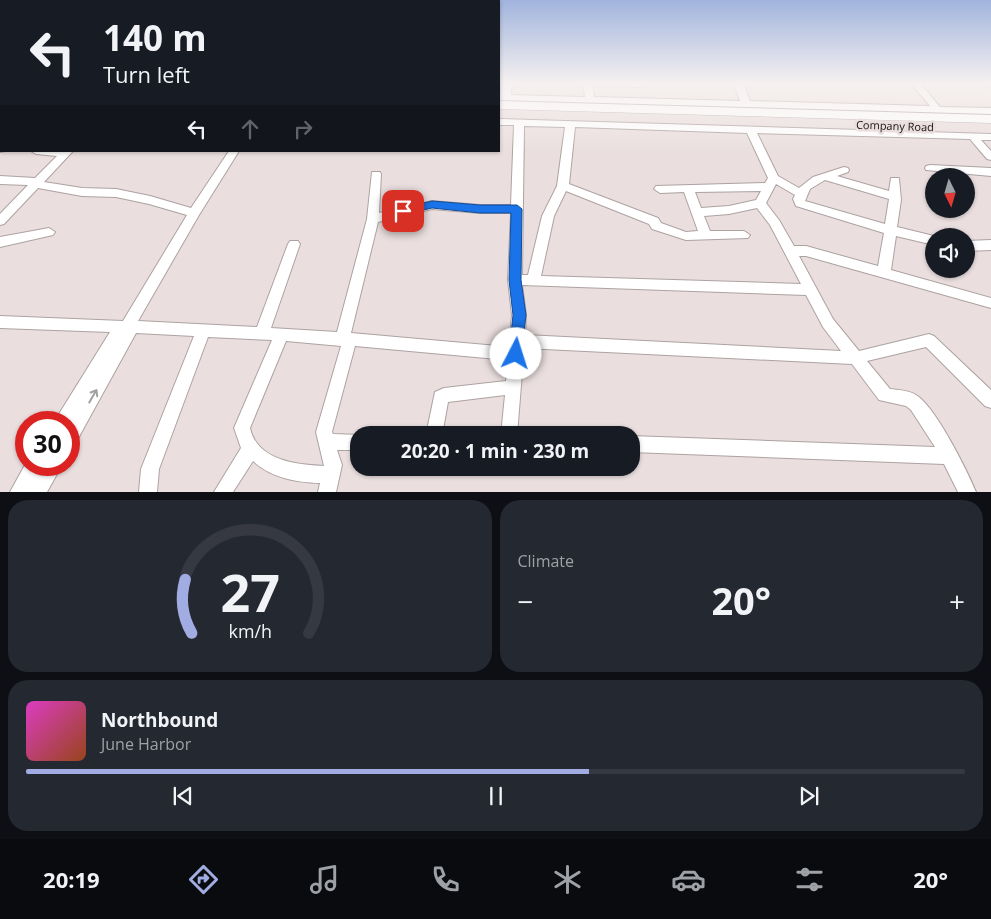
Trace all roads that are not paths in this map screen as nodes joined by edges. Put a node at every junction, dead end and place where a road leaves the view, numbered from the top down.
1 (655, 106) edge
2 (809, 106) edge
3 (935, 106) edge
4 (960, 106) edge
5 (938, 110) junction
6 (963, 110) junction
7 (991, 111) edge
8 (500, 114) edge
9 (991, 119) edge
10 (500, 122) edge
11 (519, 123) junction
12 (570, 124) junction
13 (991, 128) edge
14 (750, 129) junction
15 (973, 137) junction
16 (991, 137) edge
17 (52, 152) edge
18 (233, 152) edge
19 (67, 153) edge
20 (991, 157) edge
21 (844, 170) dead end
22 (975, 171) edge
23 (991, 172) edge
24 (376, 174) dead end
25 (825, 176) junction
26 (0, 180) edge
27 (771, 182) junction
28 (895, 182) dead end
29 (37, 183) junction
30 (563, 186) junction
31 (688, 188) junction
32 (660, 189) dead end
33 (800, 193) junction
34 (895, 197) junction
35 (760, 203) junction
36 (517, 209) junction
37 (697, 212) junction
38 (194, 213) junction
39 (374, 219) junction
40 (0, 221) edge
41 (890, 230) junction
42 (49, 232) dead end
43 (744, 235) dead end
44 (706, 236) junction
45 (925, 239) edge
46 (0, 242) edge
47 (294, 244) dead end
48 (991, 245) edge
49 (975, 246) edge
50 (790, 251) junction
51 (884, 272) junction
52 (515, 280) junction
53 (534, 280) junction
54 (810, 290) junction
55 (991, 304) edge
56 (0, 322) edge
57 (127, 326) junction
58 (203, 331) junction
59 (261, 335) junction
60 (281, 336) junction
61 (346, 340) junction
62 (516, 347) junction
63 (855, 358) junction
64 (512, 387) junction
65 (989, 395) edge
66 (69, 411) edge
67 (80, 419) edge
68 (436, 426) edge
69 (510, 426) edge
70 (326, 442) junction
71 (350, 442) edge
72 (640, 444) edge
73 (251, 448) junction
74 (949, 456) junction
75 (28, 476) edge
76 (46, 476) edge
77 (329, 483) edge
78 (19, 492) edge
79 (37, 492) edge
80 (148, 492) edge
81 (223, 492) edge
82 (967, 492) edge

1 - 9 highway, Company Road
2 - 5 street
3 - 5 street
4 - 6 street
5 - 6 street
6 - 7 street
8 - 13 highway, Company Road
10 - 11 street
11 - 12 street
11 - 36 street
12 - 14 street
12 - 30 street
14 - 15 street
14 - 27 street
15 - 16 street
15 - 20 street
17 - 19 street
18 - 38 street
19 - 29 street
21 - 25 street
22 - 23 street
24 - 39 street
25 - 33 street
25 - 34 street
26 - 29 street
27 - 31 street
27 - 33 street
27 - 35 street
28 - 34 street
29 - 38 street
29 - 40 street
30 - 44 street
30 - 53 street
31 - 32 street
31 - 37 street
33 - 41 street
34 - 41 street
35 - 37 street
35 - 50 street
36 - 39 street
36 - 52 street
37 - 44 street
38 - 57 street
39 - 61 street
41 - 45 street
41 - 51 street
42 - 46 street
43 - 44 street
47 - 59 street
48 - 49 street
50 - 51 street
50 - 54 street
51 - 55 street
52 - 53 street
52 - 62 street
53 - 54 street
54 - 63 street
56 - 57 street
57 - 58 street
57 - 66 street
67 -> 57 street
58 - 59 street
58 - 80 street
59 - 60 street
60 - 61 street
60 - 73 street
61 - 62 street
61 - 70 street
62 - 63 street
62 - 64 street
63 - 65 street
63 - 74 street
64 - 68 street
64 - 69 street
70 - 71 street
70 - 77 street
72 - 74 street
73 - 77 street
73 - 81 street
74 - 82 street
75 - 78 street
76 - 79 street

